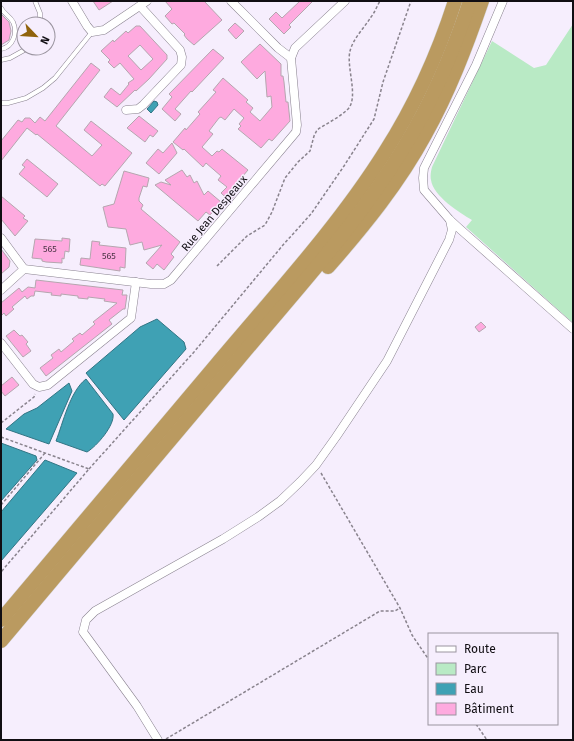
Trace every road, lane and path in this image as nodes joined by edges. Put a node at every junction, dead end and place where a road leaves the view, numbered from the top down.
1 (35, 1) edge
2 (72, 1) edge
3 (232, 1) edge
4 (345, 1) edge
5 (380, 1) edge
6 (411, 1) edge
7 (451, 1) edge
8 (455, 1) edge
9 (470, 1) edge
10 (482, 1) edge
11 (503, 1) edge
12 (144, 3) edge
13 (1, 8) edge
14 (40, 16) edge
15 (92, 32) junction
16 (440, 44) junction
17 (1, 49) edge
18 (16, 55) edge
19 (291, 58) junction
20 (1, 60) edge
21 (1, 103) edge
22 (126, 110) dead end
23 (450, 220) junction
24 (1, 238) edge
25 (217, 266) dead end
26 (24, 269) junction
27 (136, 282) junction
28 (1, 290) edge
29 (573, 329) edge
30 (1, 343) edge
31 (240, 357) junction
32 (39, 387) junction
33 (1, 423) edge
34 (1, 437) edge
35 (45, 453) junction
36 (316, 465) junction
37 (90, 469) junction
38 (1, 505) edge
39 (1, 572) edge
40 (400, 608) junction
41 (1, 620) edge
42 (1, 641) edge
43 (428, 658) edge
44 (477, 725) edge
45 (158, 740) edge
46 (165, 740) edge
47 (487, 740) edge

1 - 14 lane
2 - 15 street
3 - 19 street
4 - 19 street
5 - 25 path
6 - 37 path
7 - 16 highway
8 - 16 highway
9 - 31 highway
10 - 31 highway
11 - 23 street
12 - 15 street
12 - 22 street
13 - 17 lane
15 - 21 lane
16 - 41 highway
18 - 20 lane
19 - 27 street, Rue Jean Despeaux
23 - 29 street
23 - 36 street
24 - 26 street
26 - 27 street, Rue Jean Despeaux
26 - 28 street
27 - 32 street
30 - 32 street
31 - 42 highway
32 - 33 path
34 - 35 path
35 - 37 path
35 - 38 path
36 - 40 path
36 - 45 street
37 - 39 path
40 - 43 path
40 - 46 path
44 - 47 path

